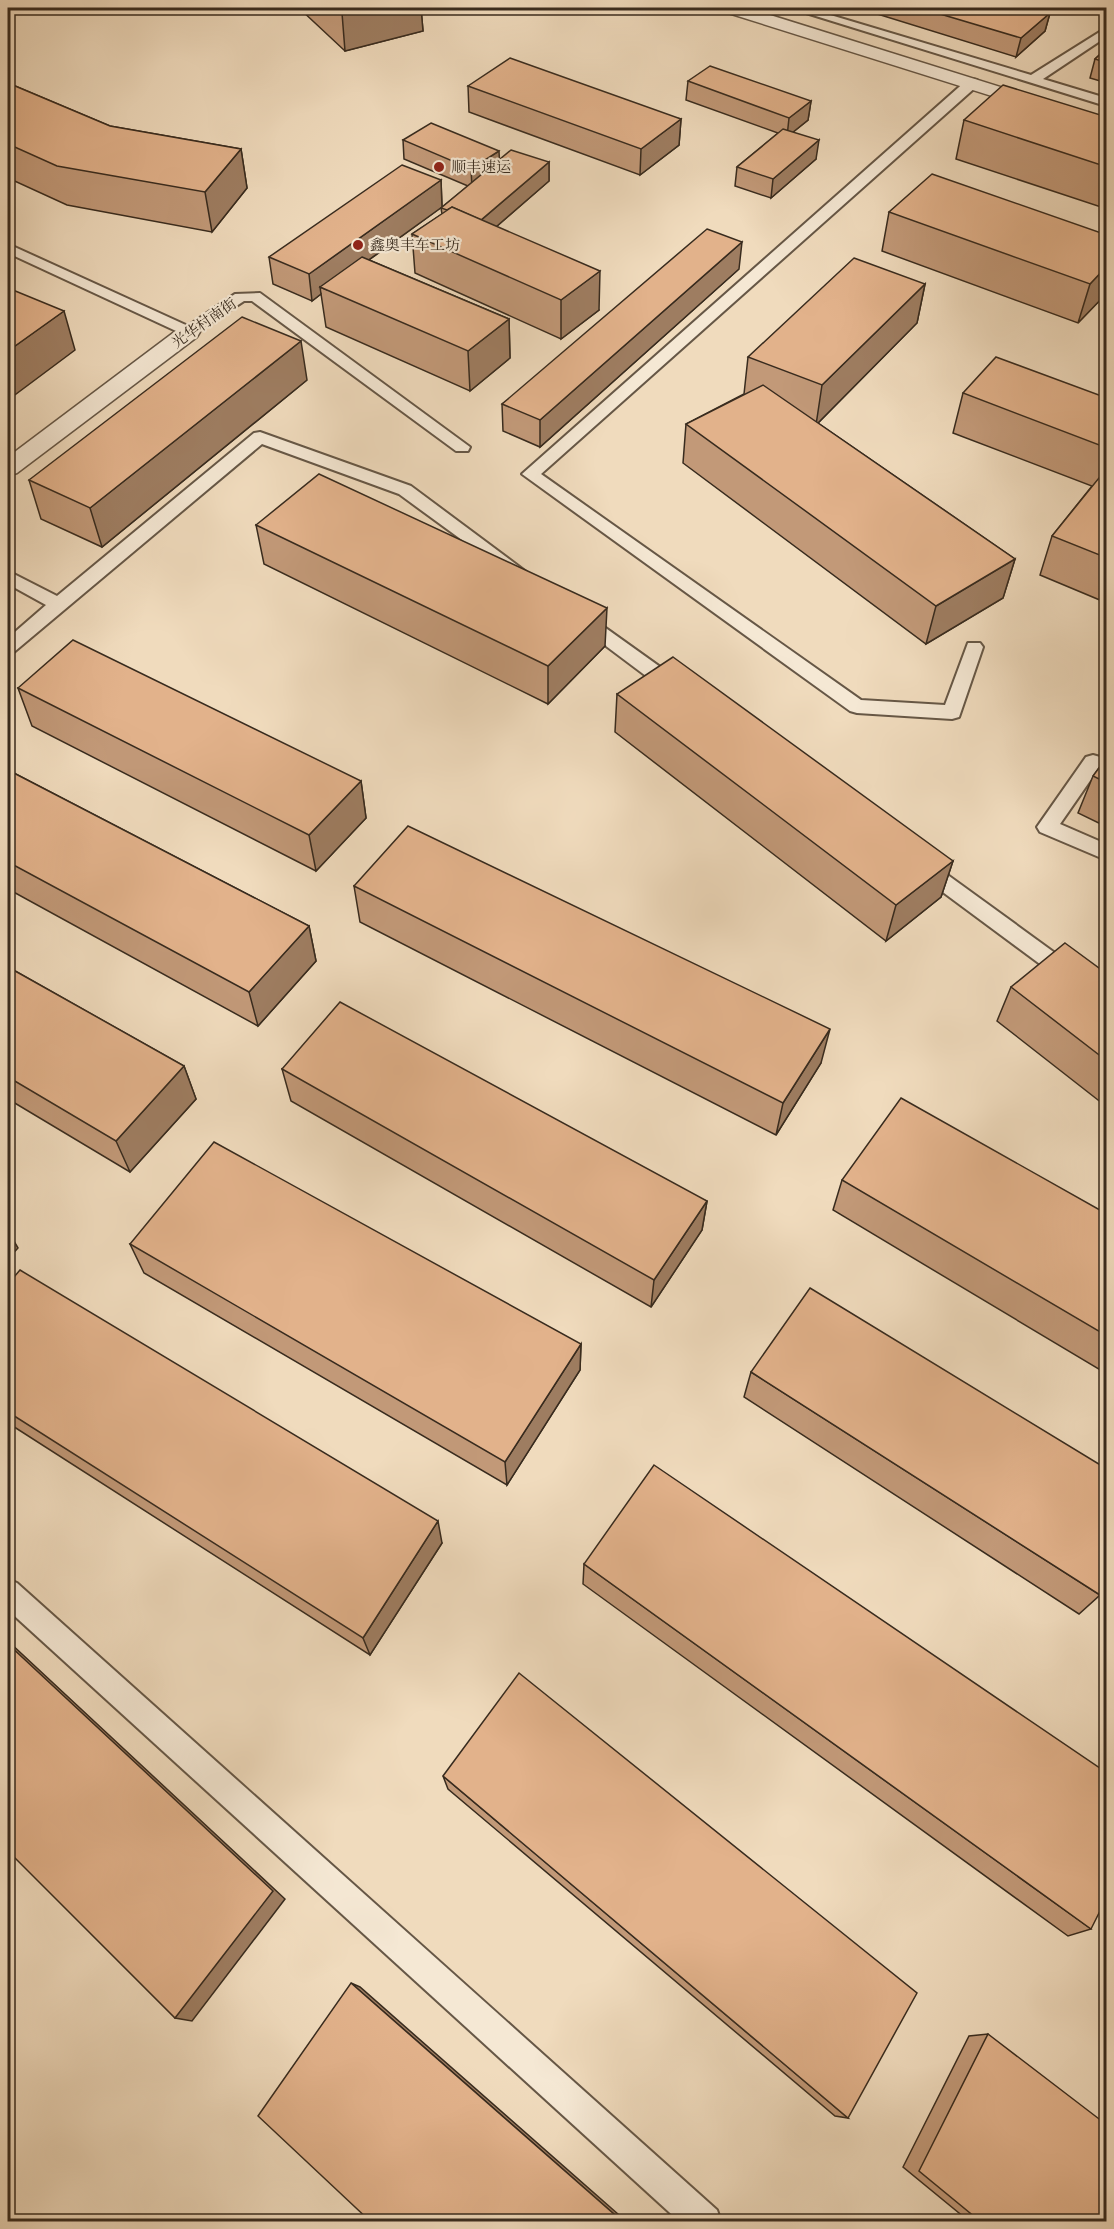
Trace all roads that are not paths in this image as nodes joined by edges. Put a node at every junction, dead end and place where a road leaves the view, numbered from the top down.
1 (731, 8) edge
2 (796, 8) edge
3 (1107, 32) edge
4 (1032, 80) junction
5 (972, 83) junction
6 (1107, 102) edge
7 (1107, 126) edge
8 (8, 248) edge
9 (189, 332) junction
10 (462, 447) dead end
11 (8, 468) edge
12 (8, 577) edge
13 (539, 588) edge
14 (58, 604) junction
15 (568, 609) edge
16 (974, 647) dead end
17 (8, 648) edge
18 (693, 700) edge
19 (1093, 762) dead end
20 (1107, 852) edge
21 (904, 854) edge
22 (1107, 1001) edge
23 (8, 1592) edge
24 (705, 2222) edge

1 - 5 street
2 - 4 lane
3 - 4 lane
4 - 6 lane
5 - 7 street
5 - 16 lane
8 - 9 lane
9 - 10 lane, 光华村南街
9 - 11 street, 光华村南街
12 - 14 lane
13 - 14 lane
14 - 17 lane
15 - 18 lane
19 - 20 lane
21 - 22 lane
23 - 24 lane

